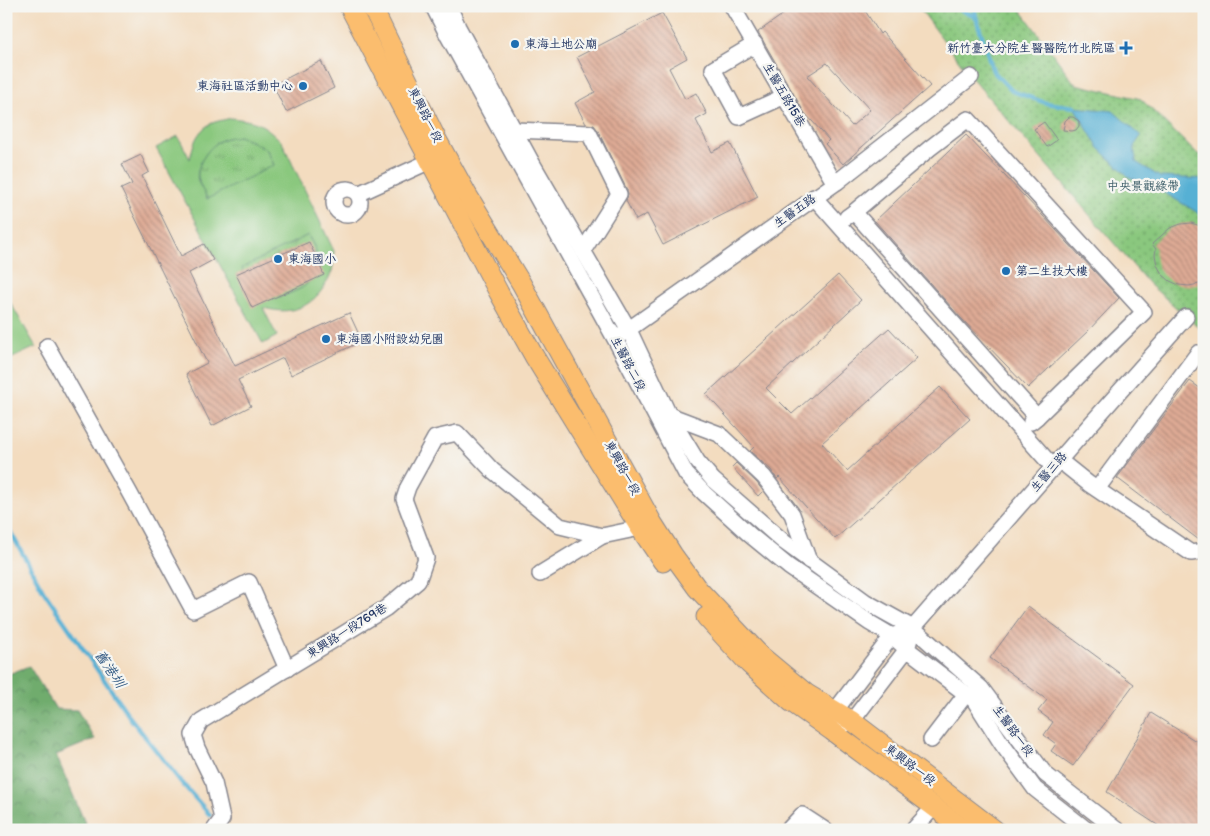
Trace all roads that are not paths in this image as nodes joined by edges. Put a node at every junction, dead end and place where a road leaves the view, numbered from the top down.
1 (349, 6) edge
2 (370, 6) edge
3 (434, 6) edge
4 (449, 6) edge
5 (732, 6) edge
6 (755, 44) junction
7 (971, 77) dead end
8 (785, 96) junction
9 (514, 130) junction
10 (438, 158) junction
11 (836, 182) junction
12 (358, 194) dead end
13 (814, 197) junction
14 (854, 212) junction
15 (838, 224) junction
16 (583, 251) junction
17 (1186, 317) dead end
18 (630, 330) junction
19 (614, 339) junction
20 (47, 346) dead end
21 (1204, 358) edge
22 (669, 415) junction
23 (1037, 417) junction
24 (1021, 431) junction
25 (1056, 464) junction
26 (1097, 489) junction
27 (646, 525) junction
28 (602, 536) junction
29 (1204, 551) edge
30 (809, 561) junction
31 (540, 574) dead end
32 (913, 628) junction
33 (892, 636) junction
34 (907, 649) junction
35 (287, 668) junction
36 (966, 694) junction
37 (835, 711) junction
38 (852, 722) junction
39 (832, 731) junction
40 (931, 740) dead end
41 (934, 807) junction
42 (214, 830) edge
43 (788, 830) edge
44 (825, 830) edge
45 (913, 830) edge
46 (965, 830) edge
47 (995, 830) edge
48 (1087, 830) edge
49 (1117, 830) edge

1 - 10 main road, 東興路一段
2 - 10 main road, 東興路一段
3 - 19 street, 生醫路二段
4 - 9 street, 生醫路二段
5 - 6 street, 生醫五路15巷
6 - 8 street, 生醫五路15巷
6 - 8 street
7 - 11 street, 生醫五路
8 - 11 street, 生醫五路15巷
9 - 16 street, 生醫路二段
9 - 16 street
10 - 12 street
10 - 27 main road, 東興路一段
11 - 13 street, 生醫五路
13 - 15 street
13 - 18 street, 生醫五路
14 - 15 street
14 - 23 street
14 - 23 street
15 - 24 street
16 - 18 street, 生醫路二段
17 - 25 street, 生醫三路
18 - 19 street, 生醫五路
18 - 22 street, 生醫路二段
19 - 33 street, 生醫路二段
20 - 35 street
21 - 26 street
22 - 30 street, 生醫路二段
22 - 30 street
23 - 24 street
24 - 25 street
25 - 26 street
25 - 32 street, 生醫三路
26 - 29 street
27 - 28 street, 東興路一段769巷
27 - 37 main road, 東興路一段
27 - 39 main road, 東興路一段
28 - 31 street
28 - 35 street, 東興路一段769巷
30 - 32 street, 生醫路二段
32 - 33 street
32 - 34 street
32 - 49 street, 生醫路一段
33 - 34 street, 生醫路二段
33 - 37 street
34 - 36 street, 生醫路一段
34 - 38 street
35 - 42 street, 東興路一段769巷
36 - 40 street
36 - 48 street, 生醫路一段
37 - 38 main road, 東興路一段
37 - 39 street
38 - 39 street
38 - 47 main road, 東興路一段
39 - 41 main road, 東興路一段
41 - 45 street
41 - 46 main road, 東興路一段
43 - 44 street

